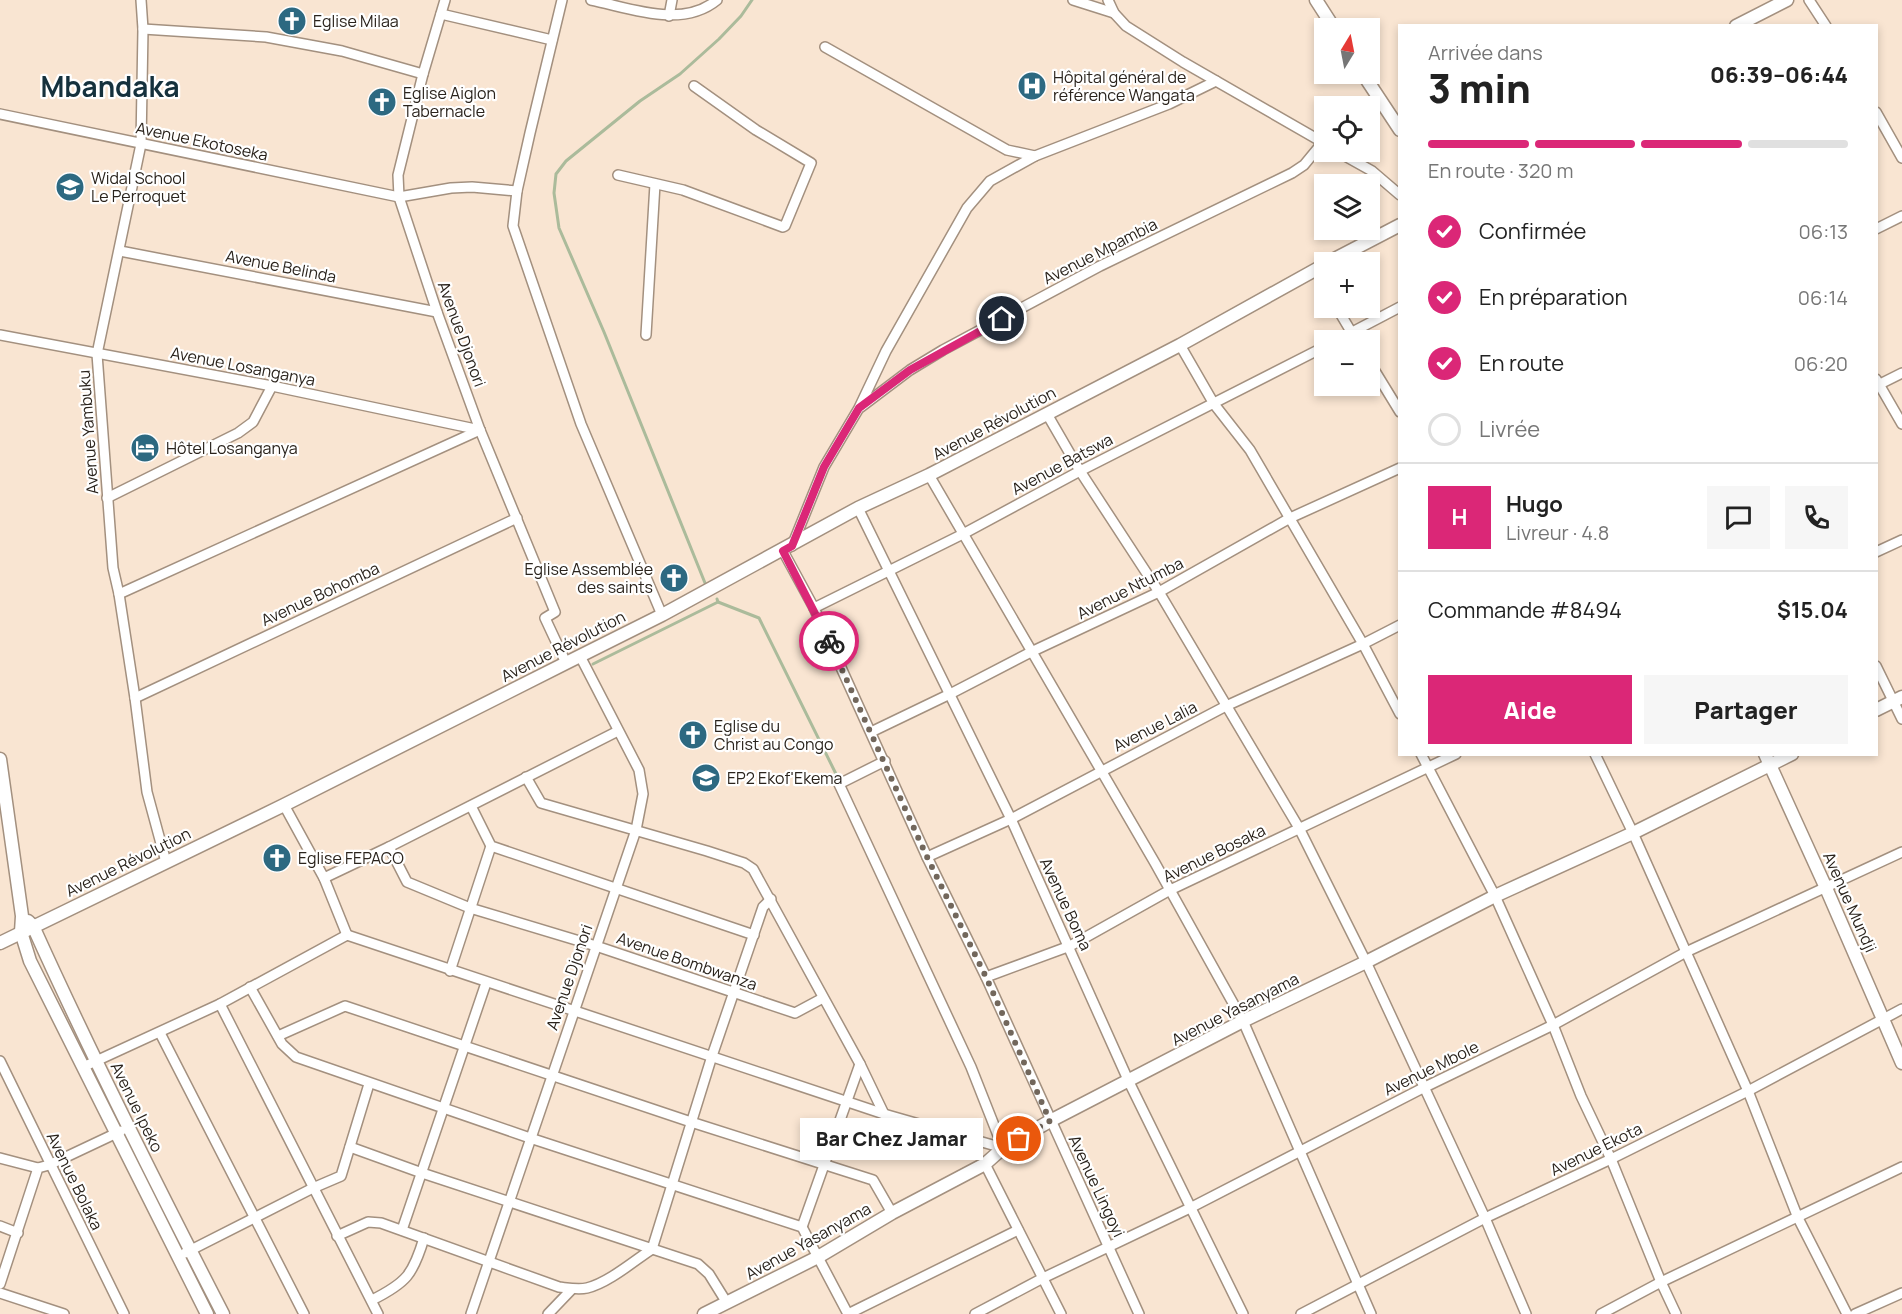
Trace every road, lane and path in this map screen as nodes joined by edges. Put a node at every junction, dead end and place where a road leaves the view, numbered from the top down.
1 (141, 0) edge
2 (445, 0) edge
3 (562, 0) edge
4 (591, 0) edge
5 (672, 0) edge
6 (717, 0) edge
7 (1073, 0) edge
8 (1108, 0) edge
9 (1316, 0) edge
10 (1787, 0) edge
11 (1809, 0) edge
12 (1114, 13) junction
13 (441, 14) junction
14 (669, 16) junction
15 (1328, 18) edge
16 (1740, 24) edge
17 (1825, 24) edge
18 (143, 29) junction
19 (552, 40) junction
20 (825, 47) dead end
21 (423, 74) junction
22 (1216, 81) junction
23 (1370, 84) edge
24 (694, 86) dead end
25 (0, 114) edge
26 (1878, 116) edge
27 (1398, 127) edge
28 (1314, 137) edge
29 (141, 144) junction
30 (1314, 154) edge
31 (1035, 156) junction
32 (1902, 158) edge
33 (1356, 162) edge
34 (618, 175) dead end
35 (655, 184) junction
36 (517, 191) junction
37 (1398, 193) edge
38 (399, 197) junction
39 (1902, 216) edge
40 (1398, 226) edge
41 (1878, 228) edge
42 (120, 251) junction
43 (1348, 252) edge
44 (1314, 271) edge
45 (1398, 308) edge
46 (437, 312) junction
47 (1364, 330) edge
48 (0, 335) edge
49 (646, 335) dead end
50 (1180, 345) junction
51 (1314, 352) edge
52 (97, 354) junction
53 (1902, 372) edge
54 (1380, 379) edge
55 (1878, 383) edge
56 (272, 386) junction
57 (1214, 404) junction
58 (859, 408) junction
59 (1398, 409) edge
60 (1047, 414) junction
61 (1902, 424) edge
62 (480, 430) junction
63 (1398, 469) edge
64 (1080, 471) junction
65 (929, 475) junction
66 (107, 498) junction
67 (858, 508) junction
68 (517, 518) junction
69 (1290, 518) junction
70 (963, 534) junction
71 (1902, 540) edge
72 (787, 548) junction
73 (1878, 551) edge
74 (889, 570) junction
75 (1159, 592) junction
76 (119, 594) junction
77 (814, 608) junction
78 (662, 615) junction
79 (1398, 627) edge
80 (1363, 644) junction
81 (1031, 652) junction
82 (580, 656) junction
83 (566, 663) junction
84 (1878, 669) edge
85 (950, 694) junction
86 (135, 698) junction
87 (1898, 699) edge
88 (1226, 706) junction
89 (1878, 709) edge
90 (1398, 710) edge
91 (1902, 719) edge
92 (618, 731) junction
93 (871, 732) junction
94 (1422, 756) edge
95 (1452, 756) edge
96 (1595, 756) edge
97 (1784, 756) edge
98 (0, 759) edge
99 (1767, 760) edge
100 (885, 761) junction
101 (1428, 767) junction
102 (1101, 771) junction
103 (526, 777) junction
104 (285, 804) junction
105 (471, 807) junction
106 (4, 816) edge
107 (1011, 819) junction
108 (1299, 828) junction
109 (636, 830) junction
110 (1633, 832) junction
111 (490, 846) junction
112 (389, 847) junction
113 (1902, 852) edge
114 (927, 857) junction
115 (166, 862) junction
116 (324, 878) junction
117 (1826, 888) junction
118 (615, 889) junction
119 (1170, 890) junction
120 (1496, 896) junction
121 (771, 899) junction
122 (470, 908) junction
123 (22, 916) junction
124 (33, 926) junction
125 (21, 932) junction
126 (346, 935) junction
127 (754, 935) junction
128 (0, 943) edge
129 (596, 946) junction
130 (1070, 946) junction
131 (1686, 952) junction
132 (1366, 962) junction
133 (450, 970) junction
134 (986, 977) junction
135 (486, 983) junction
136 (250, 987) junction
137 (734, 993) junction
138 (822, 999) junction
139 (220, 1004) junction
140 (573, 1009) junction
141 (1902, 1009) edge
142 (72, 1013) junction
143 (1883, 1018) junction
144 (58, 1020) junction
145 (1243, 1021) junction
146 (1552, 1025) junction
147 (160, 1033) junction
148 (278, 1036) junction
149 (465, 1045) junction
150 (712, 1056) junction
151 (0, 1061) edge
152 (96, 1061) junction
153 (1902, 1063) edge
154 (860, 1064) junction
155 (82, 1067) junction
156 (552, 1074) junction
157 (1129, 1082) junction
158 (369, 1084) junction
159 (1423, 1088) junction
160 (1748, 1091) junction
161 (846, 1101) junction
162 (444, 1109) junction
163 (884, 1114) junction
164 (1050, 1121) junction
165 (691, 1122) junction
166 (128, 1128) junction
167 (115, 1134) junction
168 (530, 1138) junction
169 (350, 1147) junction
170 (1003, 1148) junction
171 (1299, 1152) junction
172 (0, 1158) edge
173 (1611, 1159) junction
174 (823, 1164) junction
175 (985, 1164) junction
176 (49, 1165) junction
177 (1902, 1167) edge
178 (38, 1168) junction
179 (422, 1173) junction
180 (672, 1184) junction
181 (313, 1188) junction
182 (508, 1201) junction
183 (1190, 1209) junction
184 (892, 1213) junction
185 (256, 1217) junction
186 (1485, 1218) junction
187 (1798, 1218) junction
188 (0, 1226) edge
189 (802, 1227) junction
190 (402, 1230) junction
191 (1018, 1230) junction
192 (18, 1233) junction
193 (337, 1236) junction
194 (424, 1238) junction
195 (1109, 1248) junction
196 (652, 1249) junction
197 (190, 1250) junction
198 (178, 1257) junction
199 (818, 1257) junction
200 (488, 1262) junction
201 (1043, 1278) junction
202 (1661, 1282) junction
203 (0, 1284) edge
204 (1358, 1284) junction
205 (572, 1289) junction
206 (0, 1293) edge
207 (1902, 1293) edge
208 (372, 1300) junction
209 (727, 1303) junction
210 (64, 1314) edge
211 (123, 1314) edge
212 (207, 1314) edge
213 (223, 1314) edge
214 (304, 1314) edge
215 (378, 1314) edge
216 (471, 1314) edge
217 (548, 1314) edge
218 (704, 1314) edge
219 (848, 1314) edge
220 (975, 1314) edge
221 (1061, 1314) edge
222 (1139, 1314) edge
223 (1243, 1314) edge
224 (1301, 1314) edge
225 (1371, 1314) edge
226 (1526, 1314) edge
227 (1601, 1314) edge
228 (1676, 1314) edge
229 (1847, 1314) edge
230 (1856, 1314) edge

1 - 18 street, Avenue Yambuku
2 - 13 street, Avenue Djonori
3 - 19 street
4 - 14 street
5 - 14 street
6 - 14 street
7 - 12 street
8 - 12 street
9 - 15 street
10 - 16 street
11 - 17 street
12 - 22 street
13 - 19 street
13 - 21 street, Avenue Djonori
18 - 21 street
18 - 29 street, Avenue Yambuku
19 - 36 street
20 - 31 street
21 - 38 street, Avenue Djonori
22 - 28 street
22 - 31 street
23 - 27 street
24 - 35 street
25 - 29 street, Avenue Ekotoseka
26 - 32 street
29 - 38 street, Avenue Ekotoseka
29 - 42 street, Avenue Yambuku
30 - 58 street, Avenue Mpambia
31 - 58 street
33 - 37 street
34 - 35 street
35 - 49 street
36 - 38 street
36 - 78 street
38 - 46 street, Avenue Djonori
39 - 41 street
40 - 43 street
42 - 46 street, Avenue Belinda
42 - 52 street, Avenue Yambuku
44 - 50 street, Avenue Révolution
45 - 47 street
46 - 62 street, Avenue Djonori
48 - 52 street, Avenue Losanganya
50 - 57 street
50 - 60 street, Avenue Révolution
51 - 57 street, Avenue Batswa
52 - 56 street, Avenue Losanganya
52 - 66 street, Avenue Yambuku
53 - 55 street
54 - 59 street
55 - 61 street
56 - 62 street, Avenue Losanganya
56 - 66 street
57 - 64 street, Avenue Batswa
57 - 69 street
58 - 72 street
60 - 64 street
60 - 65 street, Avenue Révolution
62 - 68 street, Avenue Djonori
62 - 76 street
63 - 69 street, Avenue Ntumba
64 - 70 street, Avenue Batswa
64 - 75 street
65 - 67 street, Avenue Révolution
65 - 70 street
66 - 76 street, Avenue Yambuku
67 - 72 street, Avenue Révolution
67 - 74 street, Avenue Boma
68 - 83 street, Avenue Djonori
68 - 86 street, Avenue Bohomba
69 - 75 street, Avenue Ntumba
69 - 80 street
70 - 74 street, Avenue Batswa
70 - 81 street
71 - 73 street
72 - 77 street, Avenue Lingoyi
72 - 78 street, Avenue Révolution
74 - 77 street, Avenue Batswa
74 - 85 street, Avenue Boma
75 - 81 street, Avenue Ntumba
75 - 88 street
76 - 86 street, Avenue Yambuku
77 - 93 street, Avenue Lingoyi
78 - 82 street, Avenue Révolution
79 - 80 street, Avenue Lalia
80 - 88 street, Avenue Lalia
80 - 90 street
81 - 85 street, Avenue Ntumba
81 - 102 street
82 - 83 street, Avenue Révolution
82 - 92 street, Avenue Djonori
83 - 104 street, Avenue Révolution
84 - 87 street
85 - 93 street, Avenue Ntumba
85 - 107 street, Avenue Boma
86 - 115 street, Avenue Yambuku
87 - 89 street
87 - 91 street
88 - 102 street, Avenue Lalia
88 - 108 street
92 - 103 street
92 - 109 street, Avenue Djonori
93 - 100 street, Avenue Lingoyi
94 - 101 street
95 - 101 street, Avenue Bosaka
96 - 110 street
97 - 99 street, Avenue Yasanyama
98 - 106 street, Avenue Ipeko
99 - 110 street, Avenue Yasanyama
99 - 117 street, Avenue Mundji
100 - 114 street, Avenue Lingoyi
100 - 170 street
101 - 108 street, Avenue Bosaka
101 - 120 street
102 - 107 street, Avenue Lalia
102 - 119 street
103 - 105 street
103 - 109 street
104 - 115 street, Avenue Révolution
104 - 116 street
105 - 111 street
105 - 112 street
106 - 123 street, Avenue Ipeko
107 - 114 street, Avenue Lalia
107 - 130 street, Avenue Boma
108 - 119 street, Avenue Bosaka
108 - 132 street
109 - 118 street, Avenue Djonori
109 - 121 street
110 - 120 street, Avenue Yasanyama
110 - 131 street
111 - 118 street
111 - 122 street
112 - 116 street
112 - 122 street, Avenue Bombwanza
113 - 117 street, Avenue Mbole
114 - 134 street, Avenue Lingoyi
115 - 124 street, Avenue Révolution
116 - 126 street
117 - 131 street, Avenue Mbole
117 - 143 street, Avenue Mundji
118 - 127 street
118 - 129 street, Avenue Djonori
119 - 130 street, Avenue Bosaka
119 - 145 street
120 - 132 street, Avenue Yasanyama
120 - 146 street
121 - 127 street
121 - 138 street
122 - 129 street, Avenue Bombwanza
122 - 133 street
123 - 124 street, Avenue Ipeko
123 - 125 street, Avenue Ipeko
124 - 125 street, Avenue Révolution
124 - 142 street, Avenue Ipeko
125 - 128 street, Avenue Révolution
125 - 144 street, Avenue Ipeko
126 - 133 street
126 - 136 street
127 - 137 street
129 - 137 street, Avenue Bombwanza
129 - 140 street, Avenue Djonori
130 - 134 street, Avenue Bosaka
130 - 157 street, Avenue Boma
131 - 146 street, Avenue Mbole
131 - 160 street
132 - 145 street, Avenue Yasanyama
132 - 159 street
133 - 135 street
134 - 164 street, Avenue Lingoyi
135 - 140 street
135 - 149 street
136 - 139 street
136 - 148 street
137 - 138 street, Avenue Bombwanza
137 - 150 street
138 - 154 street
139 - 147 street
139 - 181 street
140 - 150 street
140 - 156 street, Avenue Djonori
141 - 143 street, Avenue Ekota
142 - 144 street
142 - 152 street, Avenue Ipeko
143 - 153 street, Avenue Mundji
143 - 160 street, Avenue Ekota
144 - 155 street, Avenue Ipeko
145 - 157 street, Avenue Yasanyama
145 - 171 street
146 - 159 street, Avenue Mbole
146 - 173 street
147 - 152 street
147 - 185 street
148 - 149 street
148 - 158 street
149 - 156 street
149 - 162 street
150 - 161 street
150 - 165 street
151 - 176 street, Avenue Bolaka
152 - 155 street
152 - 166 street, Avenue Ipeko
154 - 161 street
154 - 163 street
155 - 167 street, Avenue Ipeko
156 - 165 street
156 - 168 street, Avenue Djonori
157 - 164 street, Avenue Yasanyama
157 - 183 street, Avenue Boma
158 - 162 street
158 - 169 street
159 - 171 street, Avenue Mbole
159 - 186 street
160 - 173 street, Avenue Ekota
160 - 187 street
161 - 163 street
161 - 174 street
162 - 168 street
162 - 179 street
163 - 170 street
164 - 170 street, Avenue Yasanyama
164 - 195 street, Avenue Lingoyi
165 - 174 street
165 - 180 street
166 - 167 street
166 - 197 street, Avenue Ipeko
167 - 176 street
167 - 198 street, Avenue Ipeko
168 - 180 street
168 - 182 street, Avenue Djonori
169 - 179 street
169 - 181 street
170 - 175 street, Avenue Yasanyama
171 - 183 street, Avenue Mbole
171 - 204 street
172 - 178 street
173 - 186 street, Avenue Ekota
173 - 202 street
174 - 184 street
174 - 189 street
175 - 184 street, Avenue Yasanyama
175 - 191 street
176 - 178 street
176 - 211 street, Avenue Bolaka
177 - 187 street
178 - 192 street
179 - 182 street
179 - 190 street
180 - 189 street
180 - 196 street
181 - 185 street
181 - 193 street
182 - 196 street
182 - 200 street, Avenue Djonori
183 - 195 street, Avenue Mbole
183 - 223 street, Avenue Boma
184 - 199 street, Avenue Yasanyama
185 - 197 street
185 - 214 street
186 - 204 street, Avenue Ekota
186 - 226 street
187 - 202 street
187 - 229 street
188 - 192 street
189 - 199 street
190 - 193 street
190 - 194 street
191 - 201 street
191 - 219 street
192 - 203 street
193 - 208 street
194 - 200 street
194 - 208 street
195 - 201 street, Avenue Mbole
195 - 222 street, Avenue Lingoyi
196 - 205 street
196 - 209 street
197 - 198 street
197 - 213 street, Avenue Ipeko
198 - 212 street, Avenue Ipeko
199 - 209 street, Avenue Yasanyama
199 - 219 street
200 - 205 street
200 - 216 street, Avenue Djonori
201 - 220 street, Avenue Mbole
201 - 221 street
202 - 227 street
202 - 228 street
204 - 224 street, Avenue Ekota
204 - 225 street
205 - 217 street
206 - 210 street
207 - 230 street
208 - 215 street
209 - 218 street, Avenue Yasanyama

